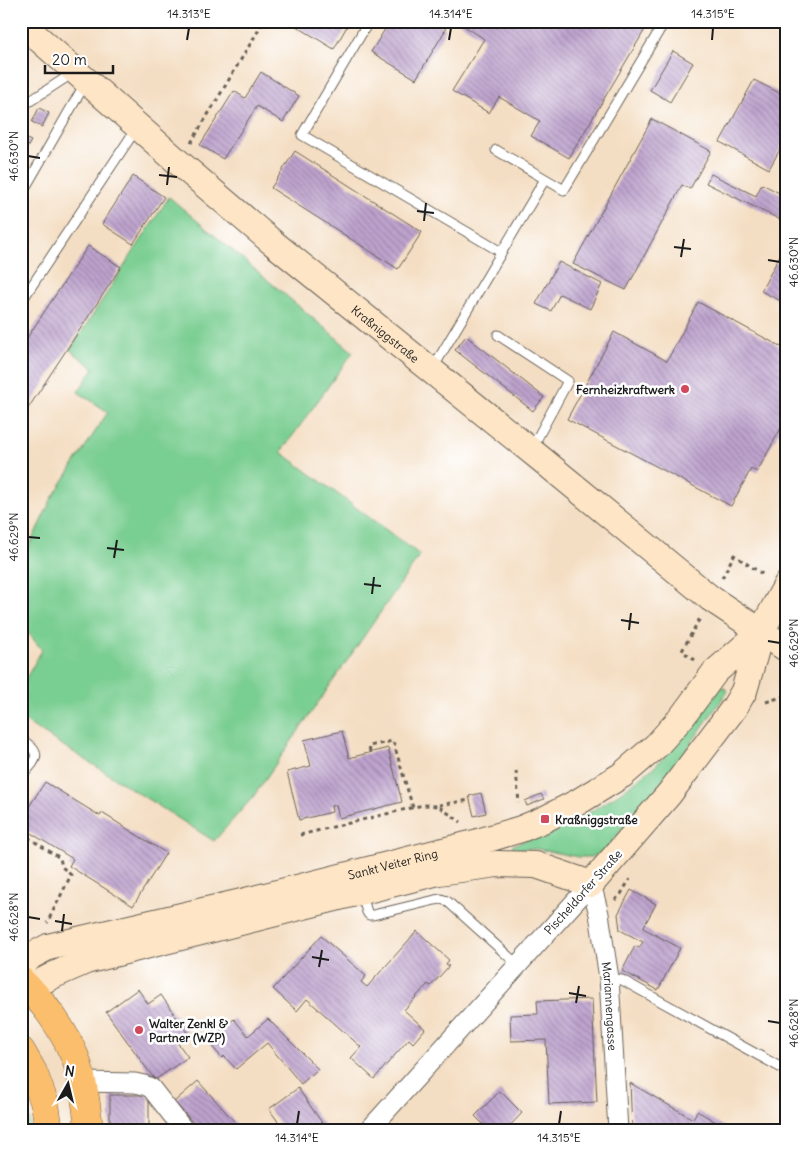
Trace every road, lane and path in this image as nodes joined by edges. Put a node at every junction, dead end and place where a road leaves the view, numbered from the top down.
1 (264, 21) edge
2 (369, 21) edge
3 (664, 21) edge
4 (21, 23) edge
5 (81, 77) junction
6 (21, 107) edge
7 (138, 126) junction
8 (496, 150) dead end
9 (178, 162) junction
10 (545, 179) junction
11 (21, 195) edge
12 (501, 252) junction
13 (21, 302) edge
14 (498, 335) dead end
15 (431, 370) junction
16 (530, 450) junction
17 (787, 584) edge
18 (760, 632) junction
19 (787, 649) edge
20 (714, 672) joint
21 (21, 739) edge
22 (370, 752) dead end
23 (516, 771) dead end
24 (21, 777) edge
25 (470, 800) dead end
26 (438, 806) junction
27 (413, 808) junction
28 (461, 822) dead end
29 (521, 829) junction
30 (21, 833) edge
31 (300, 835) dead end
32 (591, 884) junction
33 (361, 892) junction
34 (44, 928) dead end
35 (518, 964) junction
36 (609, 978) junction
37 (23, 982) edge
38 (21, 1051) edge
39 (787, 1071) edge
40 (82, 1082) junction
41 (49, 1130) edge
42 (89, 1130) edge
43 (184, 1130) edge
44 (368, 1130) edge
45 (618, 1130) edge

1 - 9 path
2 - 12 lane
3 - 10 lane
4 - 5 main road, Kraßniggstraße
5 - 6 lane
5 - 7 main road, Kraßniggstraße
5 - 11 lane
7 - 9 main road, Kraßniggstraße
7 - 13 lane
8 - 10 lane
9 - 15 main road, Kraßniggstraße
10 - 12 lane
12 - 15 lane
14 - 16 lane
15 - 16 main road, Kraßniggstraße
16 - 18 main road, Kraßniggstraße
17 - 18 main road, Pischeldorfer Straße
18 - 19 main road, Kraßniggstraße
18 - 20 main road, Pischeldorfer Straße
18 - 32 main road, Pischeldorfer Straße
20 - 29 main road, Sankt Veiter Ring
21 - 24 lane
22 - 27 path
23 - 29 path
25 - 26 path
26 - 27 path
26 - 28 path
27 - 31 path
29 - 37 main road, Sankt Veiter Ring
30 - 34 path
32 - 33 main road, Sankt Veiter Ring
32 - 35 street, Pischeldorfer Straße
32 - 36 street, Mariannengasse
33 - 35 lane
33 - 37 main road, Sankt Veiter Ring
35 - 44 street, Pischeldorfer Straße
36 - 39 lane
36 - 45 street, Mariannengasse
37 - 40 main road
38 - 41 main road
40 - 42 main road
40 - 43 street

